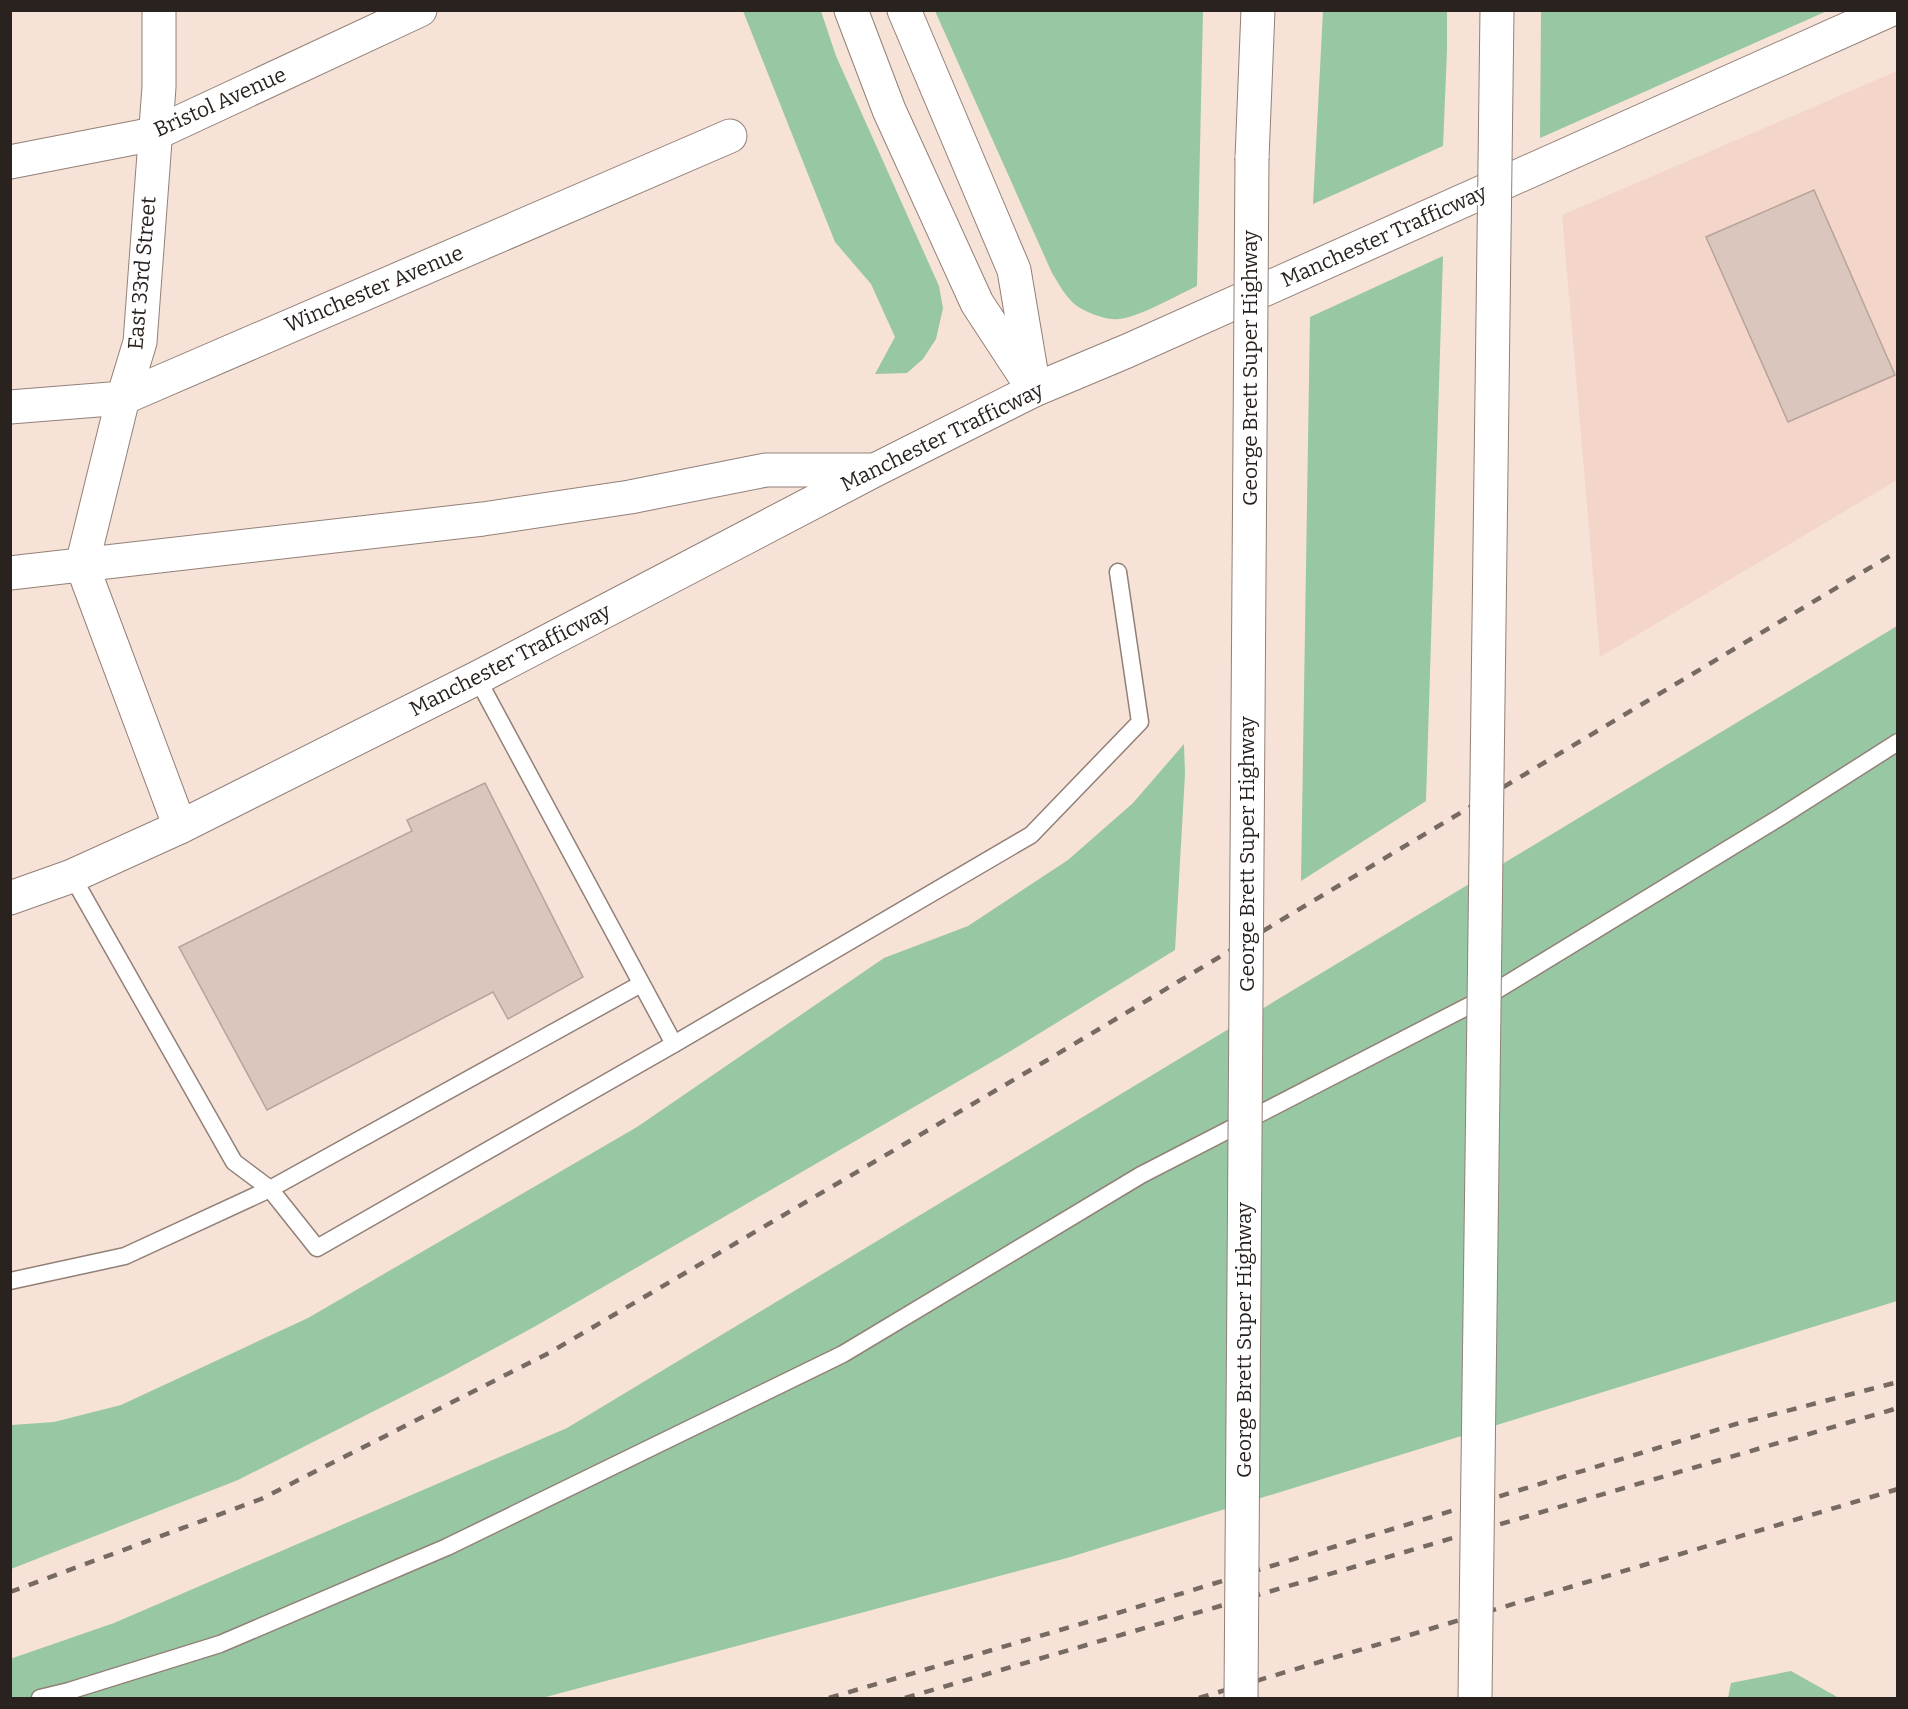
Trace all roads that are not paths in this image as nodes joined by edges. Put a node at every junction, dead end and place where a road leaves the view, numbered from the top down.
1 (159, 10) edge
2 (420, 10) edge
3 (851, 10) edge
4 (904, 10) edge
5 (1258, 10) edge
6 (1497, 10) edge
7 (1890, 10) edge
8 (154, 134) junction
9 (730, 136) dead end
10 (10, 162) edge
11 (1034, 390) junction
12 (123, 398) junction
13 (10, 406) edge
14 (875, 470) junction
15 (81, 565) junction
16 (1118, 572) dead end
17 (10, 573) edge
18 (477, 678) junction
19 (1898, 742) edge
20 (180, 827) junction
21 (72, 876) junction
22 (10, 898) edge
23 (641, 984) junction
24 (674, 1044) junction
25 (270, 1190) junction
26 (10, 1281) edge
27 (40, 1698) edge
28 (1241, 1698) edge
29 (1475, 1698) edge

1 - 8 main road, East 33rd Street
2 - 8 main road, Bristol Avenue
3 - 11 main road
4 - 11 main road
5 - 28 main road, George Brett Super Highway, bridge
6 - 29 main road, bridge
7 - 11 main road, Manchester Trafficway
8 - 10 main road, Bristol Avenue
8 - 12 main road, East 33rd Street
9 - 12 main road, Winchester Avenue
11 - 14 main road, Manchester Trafficway
12 - 13 main road, Winchester Avenue
12 - 15 main road, East 33rd Street
14 - 15 main road
14 - 18 main road, Manchester Trafficway
15 - 17 main road
15 - 20 main road
16 - 24 lane
18 - 20 main road, Manchester Trafficway
18 - 23 lane
19 - 27 lane
20 - 21 main road, Manchester Trafficway
21 - 22 main road, Manchester Trafficway
21 - 25 lane
23 - 24 lane
23 - 25 lane
24 - 25 lane
25 - 26 lane

